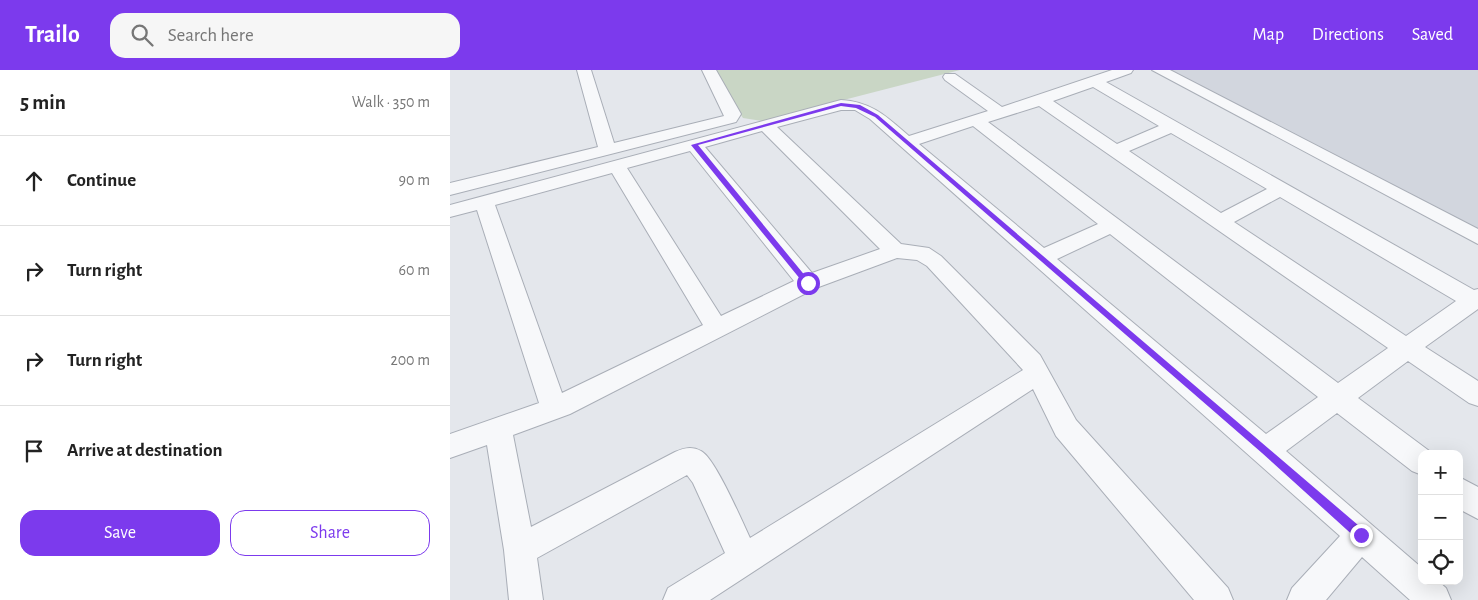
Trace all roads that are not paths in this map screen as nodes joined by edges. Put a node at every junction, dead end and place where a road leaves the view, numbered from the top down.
1 (584, 70) edge
2 (709, 70) edge
3 (1123, 70) edge
4 (1160, 70) edge
5 (950, 77) dead end
6 (1094, 81) junction
7 (1041, 100) junction
8 (1000, 113) junction
9 (975, 120) junction
10 (765, 126) junction
11 (1172, 126) junction
12 (906, 142) junction
13 (694, 145) junction
14 (1115, 151) junction
15 (612, 158) junction
16 (450, 189) edge
17 (1281, 189) junction
18 (484, 202) junction
19 (450, 211) edge
20 (1220, 221) junction
21 (1111, 226) junction
22 (1478, 237) edge
23 (895, 250) junction
24 (1041, 258) junction
25 (808, 283) junction
26 (1477, 298) edge
27 (717, 329) junction
28 (1406, 347) junction
29 (1036, 374) junction
30 (1478, 395) edge
31 (1337, 397) junction
32 (554, 408) junction
33 (498, 429) junction
34 (450, 446) edge
35 (1265, 450) junction
36 (1418, 459) edge
37 (1463, 494) edge
38 (1478, 505) edge
39 (1361, 535) junction
40 (520, 550) junction
41 (744, 559) junction
42 (526, 600) edge
43 (680, 600) edge
44 (1216, 600) edge
45 (1304, 600) edge
46 (1434, 600) edge

1 - 15 street
2 - 15 street
3 - 6 street
4 - 22 street
5 - 8 street
6 - 7 street
6 - 11 street
7 - 8 street
7 - 14 street
8 - 9 street
9 - 12 street
9 - 21 street
10 - 12 street
10 - 13 street
10 - 23 street
11 - 14 street
11 - 17 street
12 - 24 street
13 - 15 street
13 - 25 street
14 - 20 street
15 - 16 street
15 - 18 street
15 - 27 street
17 - 20 street
17 - 26 street
18 - 19 street
18 - 32 street
20 - 28 street
21 - 24 street
21 - 31 street
23 - 25 street
23 - 29 street
24 - 35 street
25 - 27 street
26 - 28 street
27 - 32 street
28 - 30 street
28 - 31 street
29 - 41 street
29 - 44 street
31 - 35 street
31 - 36 street
32 - 33 street
33 - 34 street
33 - 40 street
35 - 39 street
37 - 38 street
39 - 45 street
39 - 46 street
40 - 41 street
40 - 42 street
41 - 43 street

